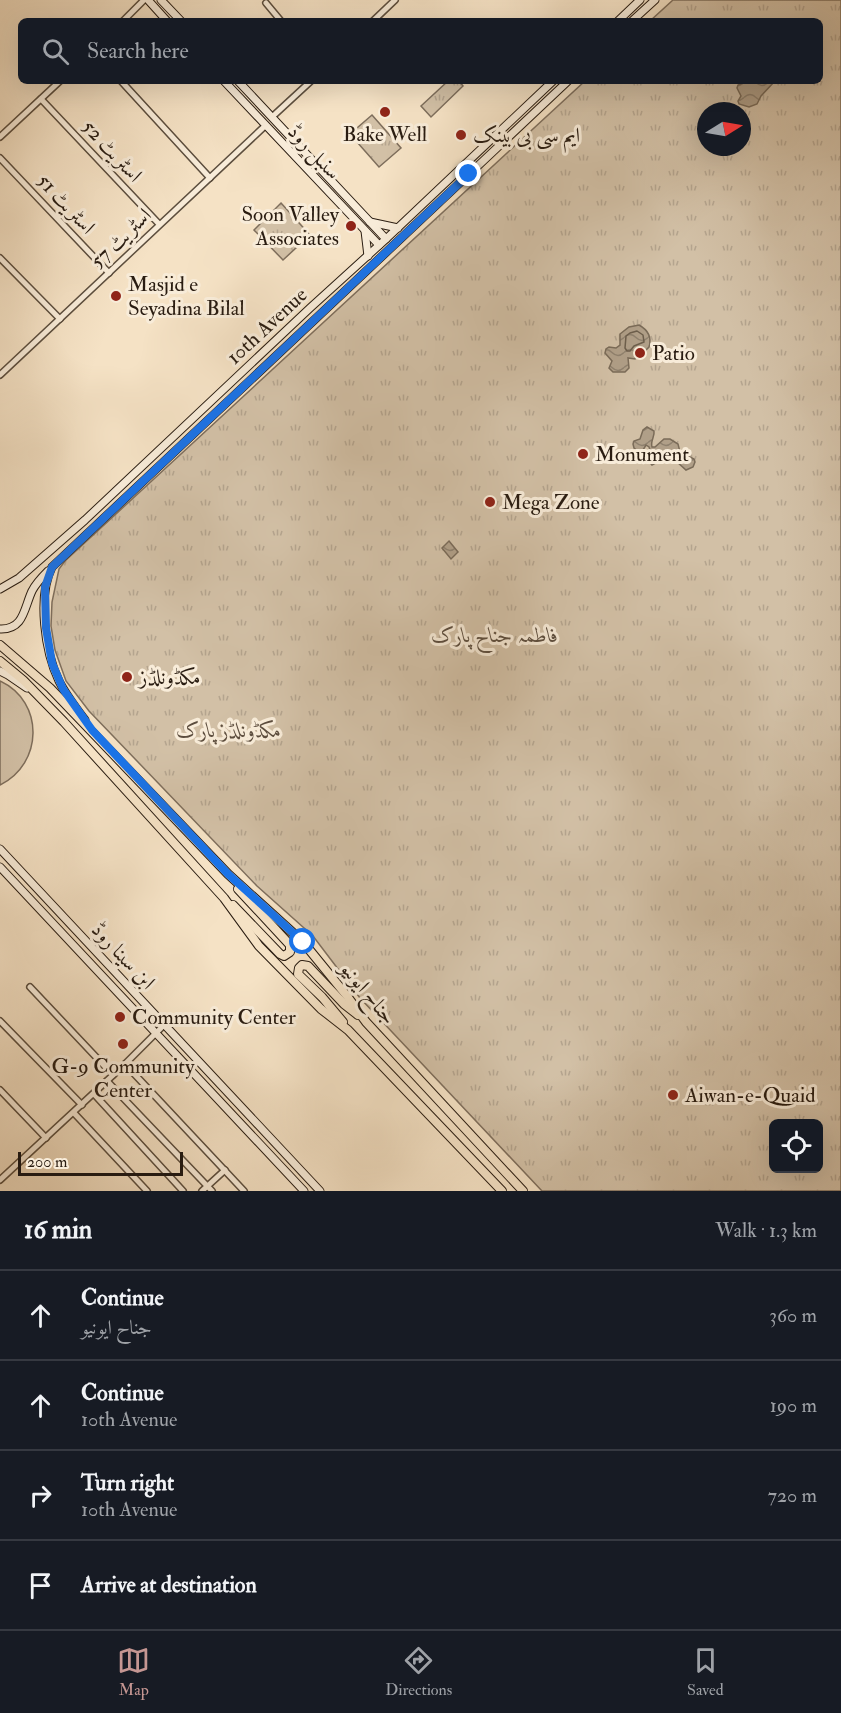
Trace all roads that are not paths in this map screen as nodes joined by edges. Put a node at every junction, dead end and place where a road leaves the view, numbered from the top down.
1 (146, 0) edge
2 (161, 0) edge
3 (395, 0) edge
4 (655, 0) edge
5 (637, 1) edge
6 (266, 3) dead end
7 (126, 18) edge
8 (164, 18) edge
9 (178, 18) edge
10 (278, 18) edge
11 (376, 18) edge
12 (621, 18) edge
13 (635, 18) edge
14 (57, 84) edge
15 (124, 84) edge
16 (227, 84) edge
17 (241, 84) edge
18 (308, 84) edge
19 (550, 84) edge
20 (565, 84) edge
21 (41, 99) junction
22 (272, 117) junction
23 (266, 125) junction
24 (0, 137) edge
25 (0, 158) edge
26 (464, 166) junction
27 (469, 174) junction
28 (210, 178) junction
29 (370, 222) junction
30 (159, 224) junction
31 (398, 228) junction
32 (365, 230) junction
33 (386, 239) junction
34 (379, 245) junction
35 (368, 256) junction
36 (0, 258) edge
37 (109, 273) junction
38 (60, 319) junction
39 (1, 371) edge
40 (183, 429) junction
41 (190, 437) junction
42 (52, 567) junction
43 (2, 589) edge
44 (0, 629) edge
45 (0, 645) edge
46 (0, 661) edge
47 (0, 671) edge
48 (41, 698) junction
49 (92, 730) junction
50 (0, 849) edge
51 (0, 867) edge
52 (228, 874) junction
53 (224, 898) junction
54 (30, 987) dead end
55 (0, 1021) edge
56 (366, 1022) junction
57 (165, 1024) junction
58 (348, 1030) junction
59 (156, 1033) junction
60 (125, 1064) junction
61 (113, 1075) junction
62 (107, 1081) junction
63 (0, 1090) edge
64 (94, 1094) junction
65 (82, 1105) junction
66 (74, 1113) junction
67 (46, 1138) junction
68 (225, 1170) junction
69 (0, 1180) edge
70 (207, 1190) edge
71 (147, 1191) edge
72 (183, 1191) edge
73 (244, 1191) edge
74 (304, 1191) edge
75 (320, 1191) edge
76 (502, 1191) edge
77 (523, 1191) edge

1 - 7 street
1 - 8 main road
2 - 9 main road
3 - 11 street
4 - 13 main road
5 - 12 main road
6 - 10 street
14 - 21 street
15 - 28 street
16 - 23 main road, سنبل روڈ
17 - 22 main road, سنبل روڈ
18 - 22 street
19 - 26 main road, 10th Avenue
20 - 27 main road, 10th Avenue
21 - 24 street
21 - 30 street, اسٹریٹ 52
22 - 29 main road, سنبل روڈ
23 - 28 street, اسٹریٹ 57
23 - 32 main road, سنبل روڈ
25 - 37 street, اسٹریٹ 51
26 - 27 main road
26 - 31 main road, 10th Avenue
27 - 41 main road, 10th Avenue
28 - 30 street, اسٹریٹ 57
29 - 31 main road
29 - 33 main road, سنبل روڈ
30 - 37 street, اسٹریٹ 57
31 - 33 main road, 10th Avenue
32 - 34 main road, سنبل روڈ
32 - 35 main road
33 - 34 main road, 10th Avenue
34 - 35 main road, 10th Avenue
35 - 40 main road, 10th Avenue
36 - 38 street
37 - 38 street, اسٹریٹ 57
38 - 39 street, اسٹریٹ 57
40 - 41 main road
40 - 43 main road, 10th Avenue
41 - 42 main road, 10th Avenue
42 - 44 main road, 10th Avenue
42 - 49 main road
45 - 49 main road, جناح ایونیو
46 - 48 main road, جناح ایونیو
47 - 48 main road
48 - 53 main road, جناح ایونیو
49 - 52 main road, جناح ایونیو
50 - 57 main road, ابن سینا روڈ
51 - 59 main road, ابن سینا روڈ
52 - 53 main road
52 - 56 main road, جناح ایونیو
53 - 58 main road, جناح ایونیو
54 - 61 street
55 - 65 street
56 - 58 main road
56 - 77 main road, جناح ایونیو
57 - 59 street
57 - 75 main road, ابن سینا روڈ
58 - 76 main road, جناح ایونیو
59 - 60 street
59 - 74 main road, ابن سینا روڈ
60 - 61 street
60 - 68 street
61 - 62 street
62 - 64 street
62 - 70 street
63 - 67 street
64 - 65 street
64 - 72 street
65 - 66 street
66 - 67 street
66 - 71 street
67 - 69 street
68 - 70 street
68 - 73 street

